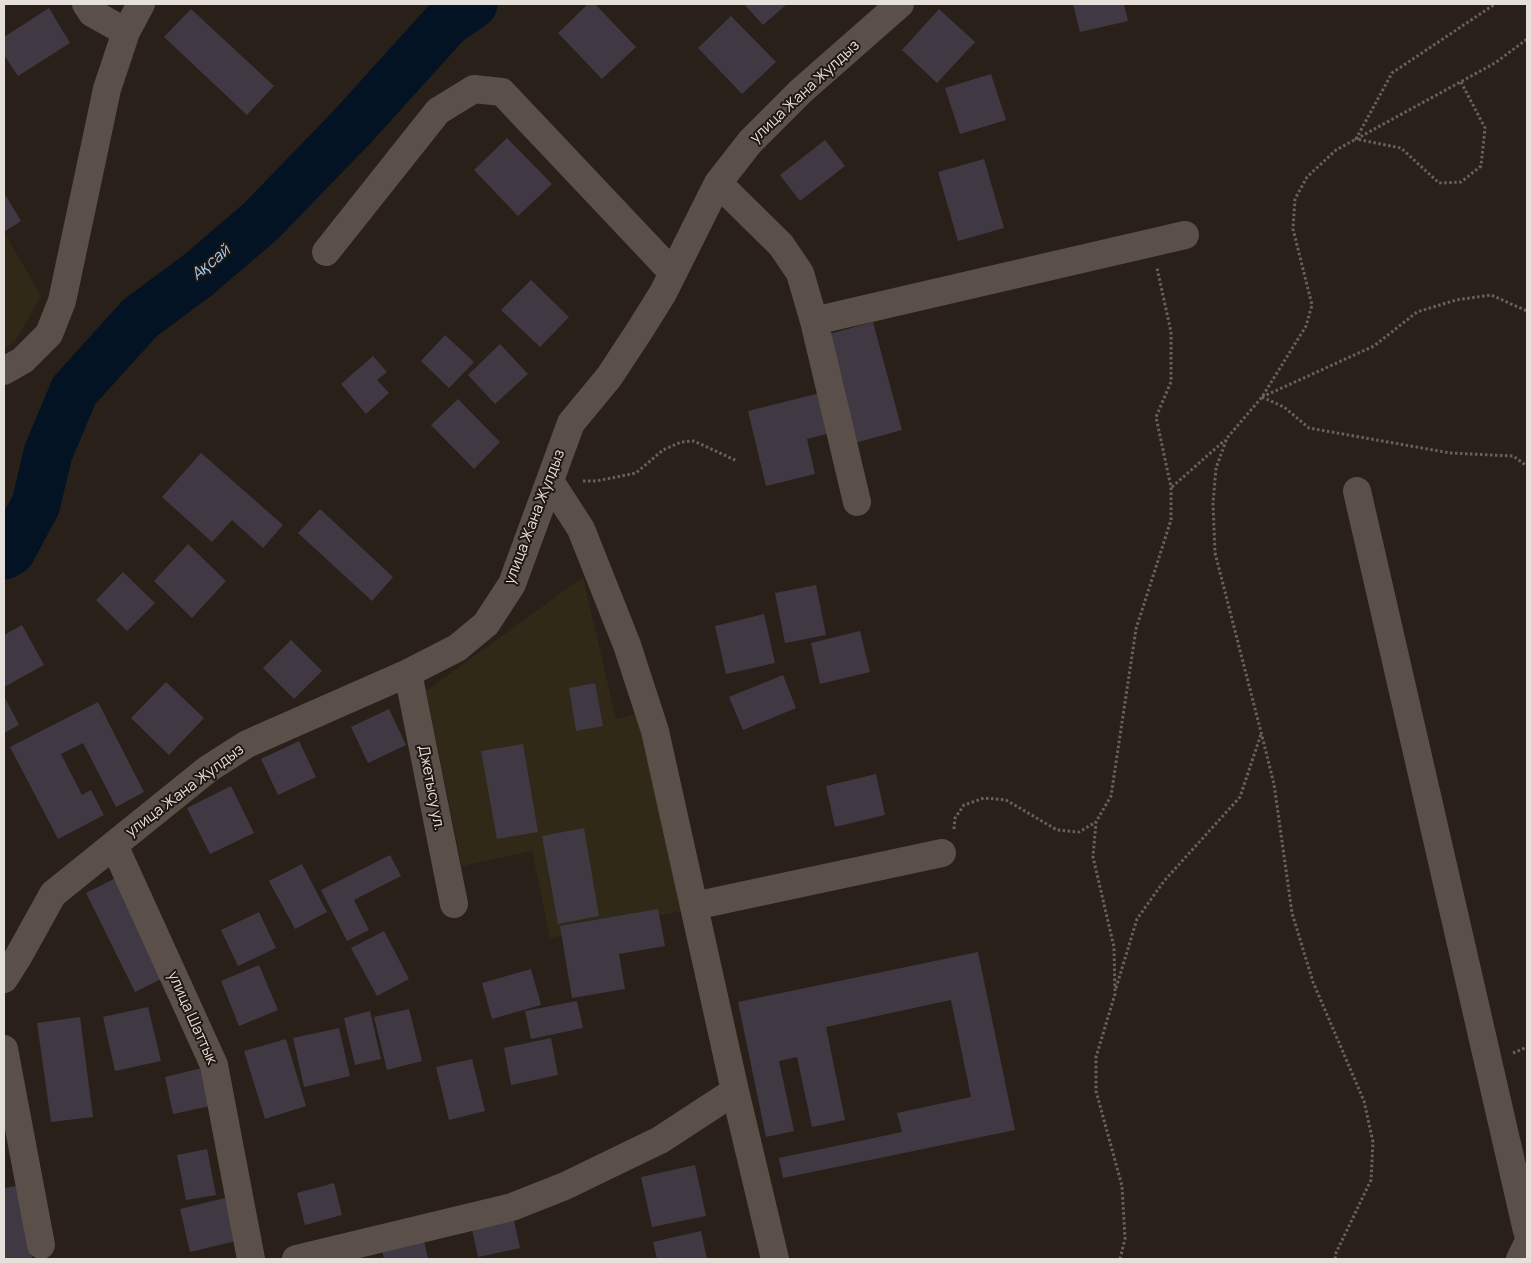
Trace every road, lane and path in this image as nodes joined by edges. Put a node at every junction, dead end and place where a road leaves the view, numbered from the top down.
1 (86, 4) edge
2 (141, 4) edge
3 (900, 4) edge
4 (1494, 4) edge
5 (126, 32) junction
6 (1527, 39) edge
7 (1461, 82) junction
8 (1356, 139) junction
9 (718, 183) junction
10 (1184, 236) dead end
11 (1152, 243) junction
12 (326, 252) dead end
13 (673, 273) junction
14 (1527, 312) edge
15 (814, 320) junction
16 (4, 371) edge
17 (1262, 397) junction
18 (1227, 438) junction
19 (737, 461) dead end
20 (1527, 466) edge
21 (550, 481) junction
22 (1171, 487) junction
23 (1358, 491) dead end
24 (857, 502) dead end
25 (408, 673) junction
26 (1262, 732) junction
27 (1096, 822) junction
28 (114, 845) junction
29 (942, 853) joint
30 (454, 904) dead end
31 (694, 906) junction
32 (4, 979) edge
33 (1115, 994) junction
34 (4, 1049) edge
35 (736, 1091) junction
36 (1517, 1143) edge
37 (1527, 1231) edge
38 (1527, 1244) edge
39 (41, 1246) dead end
40 (251, 1259) edge
41 (296, 1259) edge
42 (775, 1259) edge
43 (1120, 1259) edge
44 (1335, 1259) edge
45 (1520, 1259) edge

1 - 5 street
2 - 5 street
3 - 9 street, улица Жана Жулдыз
4 - 8 path
5 - 16 street
6 - 7 path
7 - 8 path
7 - 8 path
8 - 17 path
9 - 13 street, улица Жана Жулдыз
9 - 15 street
10 - 11 street
11 - 15 street
11 - 22 path
12 - 13 street
13 - 21 street, улица Жана Жулдыз
14 - 17 path
15 - 24 street
17 - 18 path
17 - 20 path
18 - 22 path
18 - 26 path
19 - 21 path
21 - 25 street, улица Жана Жулдыз
21 - 31 street
22 - 27 path
23 - 36 street
25 - 28 street, улица Жана Жулдыз
25 - 30 street, Джетысу ул.
26 - 33 path
26 - 44 path
27 - 29 path
27 - 33 path
28 - 32 street, улица Жана Жулдыз
28 - 40 street, улица Шаттык
29 - 31 street
31 - 35 street
33 - 43 path
34 - 39 street
35 - 41 street
35 - 42 street
36 - 37 street
38 - 45 street

